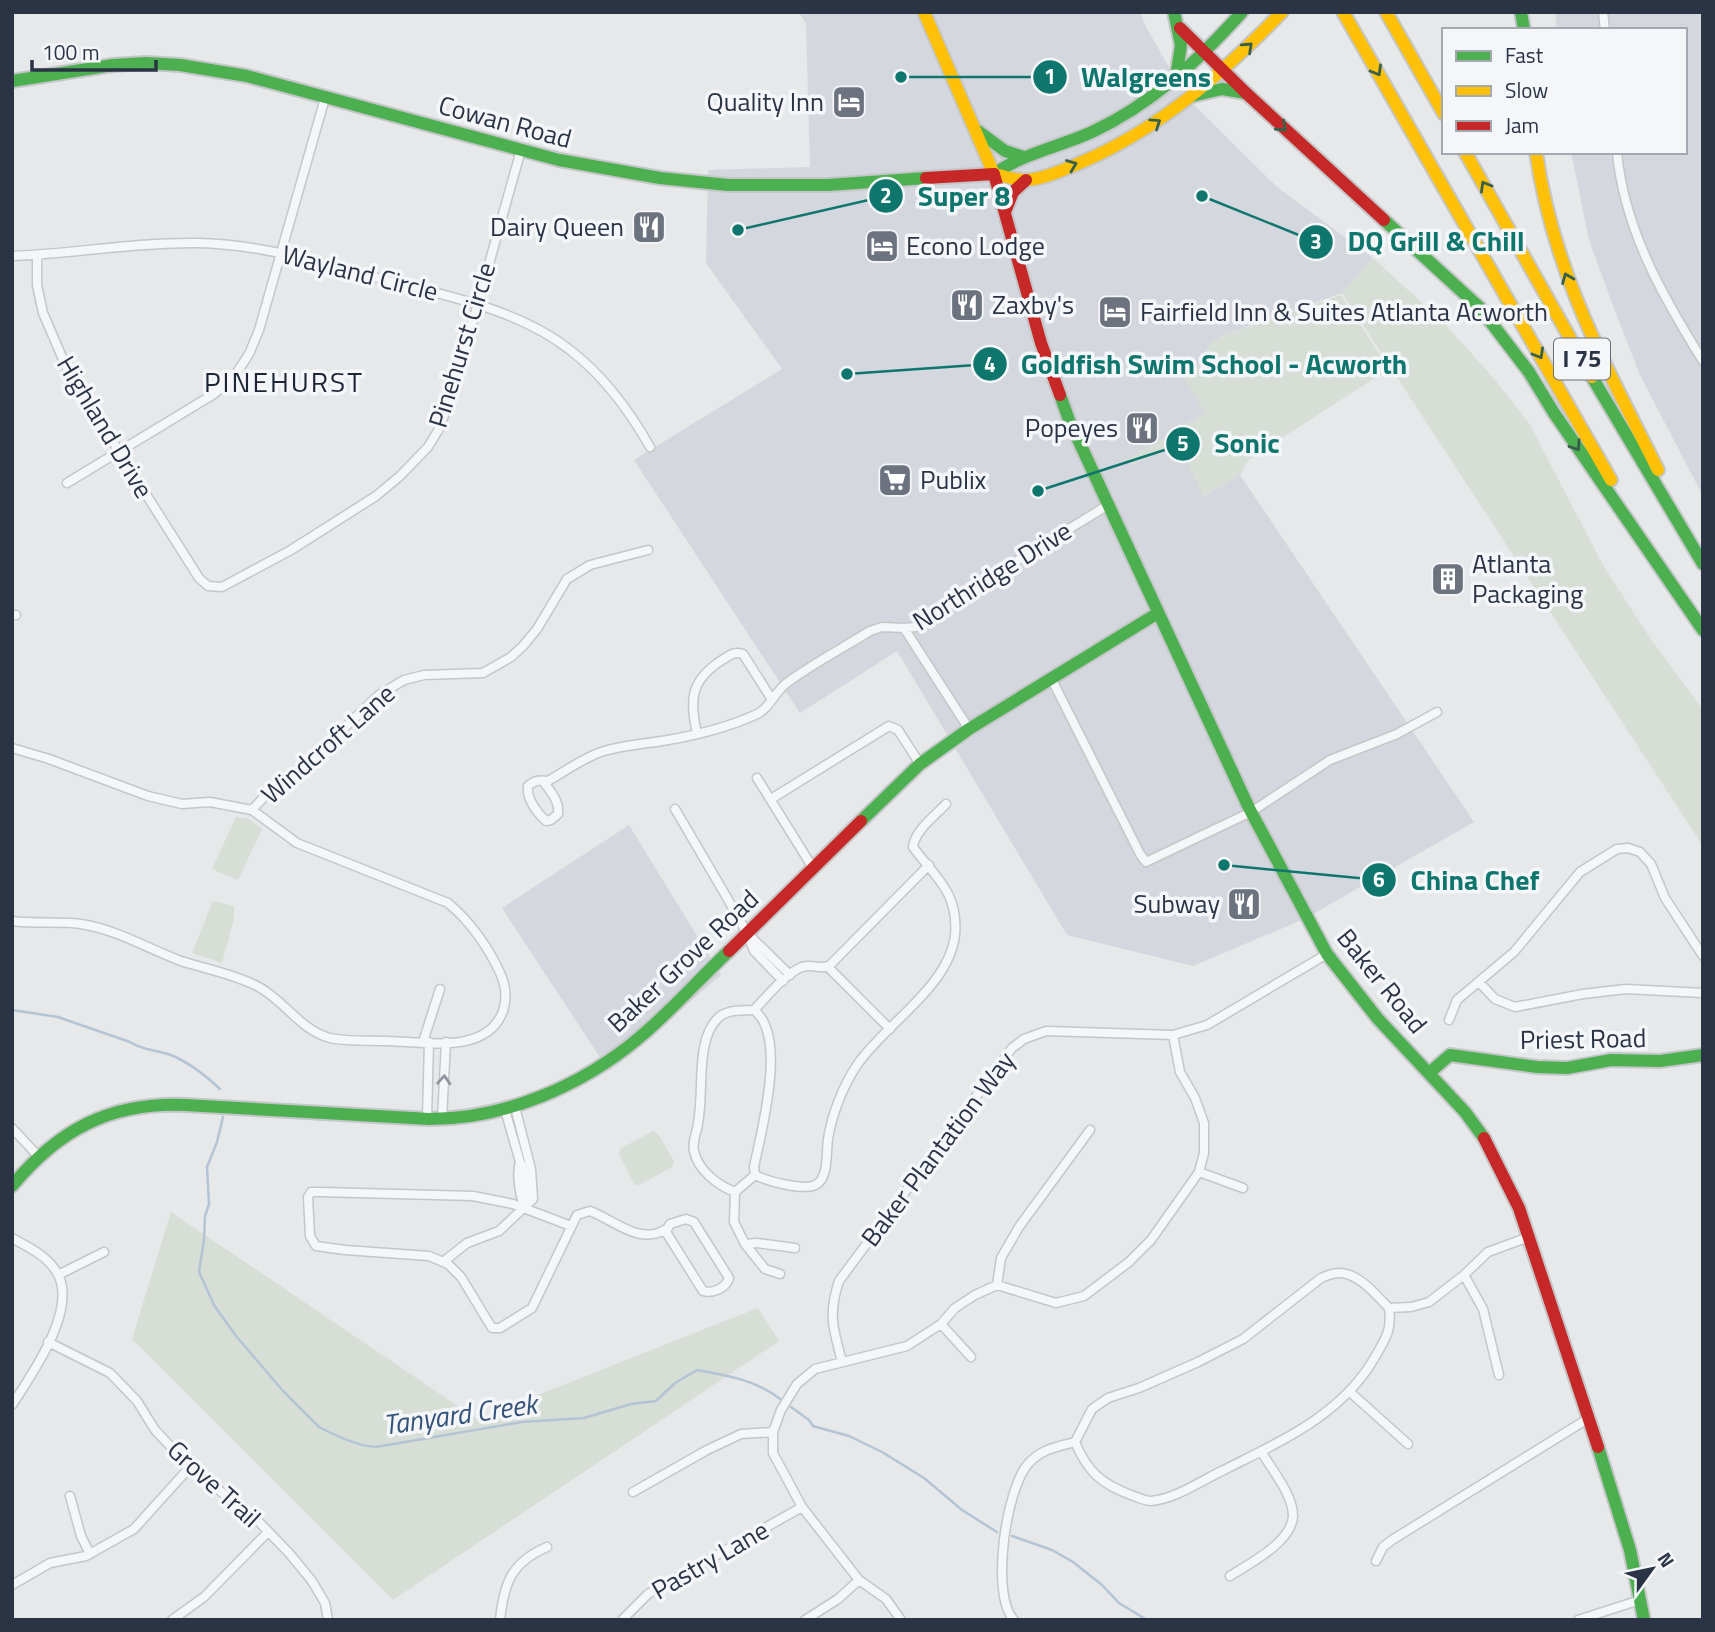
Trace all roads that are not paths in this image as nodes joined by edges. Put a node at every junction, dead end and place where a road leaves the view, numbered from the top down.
1 (924, 12) edge
2 (1174, 12) edge
3 (1242, 12) edge
4 (1282, 12) edge
5 (1343, 12) edge
6 (1385, 12) edge
7 (1180, 28) junction
8 (1205, 53) junction
9 (1224, 70) junction
10 (1176, 78) junction
11 (12, 81) edge
12 (1246, 93) junction
13 (1192, 96) junction
14 (325, 98) junction
15 (1442, 111) edge
16 (975, 129) junction
17 (521, 149) junction
18 (1466, 154) edge
19 (1536, 154) edge
20 (1617, 154) edge
21 (1024, 157) junction
22 (994, 174) junction
23 (1026, 180) junction
24 (1005, 212) junction
25 (282, 253) junction
26 (40, 255) junction
27 (12, 256) edge
28 (477, 303) junction
29 (1703, 361) edge
30 (650, 447) dead end
31 (118, 452) junction
32 (67, 483) dead end
33 (1108, 505) junction
34 (648, 550) dead end
35 (1703, 562) edge
36 (208, 586) joint
37 (1158, 612) junction
38 (1692, 614) junction
39 (904, 628) junction
40 (1703, 630) edge
41 (1051, 678) junction
42 (771, 698) junction
43 (1437, 712) dead end
44 (969, 729) junction
45 (697, 733) junction
46 (12, 748) edge
47 (920, 764) junction
48 (757, 778) dead end
49 (543, 781) junction
50 (771, 799) junction
51 (946, 804) dead end
52 (675, 809) dead end
53 (252, 810) junction
54 (1251, 812) junction
55 (929, 865) junction
56 (813, 868) junction
57 (12, 921) edge
58 (747, 933) junction
59 (1327, 954) junction
60 (1703, 956) edge
61 (828, 967) junction
62 (786, 978) junction
63 (1479, 982) junction
64 (440, 989) dead end
65 (1703, 993) edge
66 (754, 1010) junction
67 (1449, 1020) dead end
68 (890, 1029) junction
69 (1173, 1035) junction
70 (426, 1042) junction
71 (446, 1042) junction
72 (1703, 1055) edge
73 (1429, 1073) junction
74 (510, 1108) junction
75 (427, 1118) junction
76 (442, 1119) junction
77 (12, 1128) edge
78 (1090, 1130) dead end
79 (39, 1157) junction
80 (1199, 1172) junction
81 (755, 1175) junction
82 (12, 1186) edge
83 (1243, 1188) dead end
84 (734, 1192) junction
85 (524, 1207) junction
86 (571, 1226) junction
87 (666, 1228) junction
88 (1529, 1237) junction
89 (12, 1238) edge
90 (745, 1244) junction
91 (795, 1248) dead end
92 (104, 1252) dead end
93 (443, 1262) junction
94 (780, 1274) dead end
95 (58, 1275) junction
96 (1464, 1275) junction
97 (997, 1285) junction
98 (1389, 1308) junction
99 (941, 1324) junction
100 (48, 1342) junction
101 (971, 1357) dead end
102 (842, 1361) junction
103 (1499, 1375) dead end
104 (1350, 1392) junction
105 (12, 1405) edge
106 (1589, 1418) junction
107 (773, 1432) junction
108 (1075, 1442) junction
109 (1408, 1444) dead end
110 (1261, 1451) junction
111 (190, 1467) junction
112 (632, 1492) dead end
113 (71, 1496) dead end
114 (802, 1507) junction
115 (268, 1532) junction
116 (547, 1547) dead end
117 (90, 1554) junction
118 (1376, 1561) dead end
119 (1230, 1576) dead end
120 (859, 1580) junction
121 (12, 1585) edge
122 (1640, 1600) junction
123 (173, 1620) edge
124 (328, 1620) edge
125 (500, 1620) edge
126 (622, 1620) edge
127 (805, 1620) edge
128 (901, 1620) edge
129 (1014, 1620) edge
130 (1578, 1620) edge
131 (1644, 1620) edge

1 - 16 main road, Baker Road
2 - 7 main road
3 - 8 main road
9 -> 4 main road
5 -> 38 main road, I 75
6 - 15 main road
7 - 8 main road
7 - 10 main road
8 - 9 main road
8 - 10 main road
9 - 12 main road
9 - 13 main road
10 - 21 main road
11 - 14 main road, Cowan Road
12 - 13 main road
12 -> 38 main road
23 -> 13 main road
14 - 17 main road, Cowan Road
14 - 25 street
16 - 21 main road
16 - 22 main road, Baker Road
17 - 22 main road, Cowan Road
17 - 28 street, Pinehurst Circle
35 -> 18 main road, I 75
35 -> 19 main road
20 - 29 street
21 - 22 main road
22 - 23 main road
22 - 24 main road, Baker Road
23 - 24 main road
24 - 33 main road, Baker Road
25 - 26 street, Wayland Circle
25 - 28 street, Wayland Circle
25 - 31 street
26 - 27 street, Wayland Circle
26 - 31 street, Highland Drive
28 - 30 street, Wayland Circle
28 - 36 street, Pinehurst Circle
31 - 32 street
31 - 36 street, Highland Drive
33 - 37 main road, Baker Road
33 - 39 street, Northridge Drive
34 - 53 street, Windcroft Lane
37 - 41 main road, Baker Grove Road
37 - 54 main road, Baker Road
38 - 40 main road, I 75
39 - 42 street
39 - 44 street, Northridge Drive
41 - 44 main road, Baker Grove Road
41 - 54 street
42 - 45 street
42 - 45 street
43 - 54 street
44 - 47 main road, Baker Grove Road
45 - 49 street
46 - 53 street
47 - 50 street
47 - 56 main road, Baker Grove Road
48 - 50 street
49 - 49 street
50 - 56 street
51 - 55 street
52 - 58 street
53 - 71 street
54 - 59 main road, Baker Road
55 - 61 street
55 - 68 street
56 - 58 main road, Baker Grove Road
57 - 70 street
58 - 62 street
58 - 74 main road, Baker Grove Road
59 - 69 street, Baker Plantation Way
59 - 73 main road, Baker Road
60 - 63 street
61 - 62 street
61 - 68 street
62 - 66 street
63 - 65 street
63 - 67 street
64 - 70 street
66 - 81 street
66 - 84 street
68 - 81 street
69 - 80 street
69 - 102 street, Baker Plantation Way
70 - 71 street
70 - 75 street
76 -> 71 street
72 - 73 main road, Priest Road
73 - 88 main road, Baker Road
74 - 76 main road, Baker Grove Road
74 - 85 street
74 - 85 street
75 - 76 main road, Baker Grove Road
75 - 79 main road, Baker Grove Road
77 - 79 street
78 - 97 street
79 - 82 main road, Baker Grove Road
80 - 83 street
80 - 97 street
81 - 84 street
84 - 90 street
85 - 86 street
85 - 93 street
85 - 93 street
86 - 87 street
86 - 93 street
87 - 87 street
88 - 96 street
88 - 106 main road, Baker Road
89 - 95 street
90 - 91 street
90 - 94 street
92 - 95 street
95 - 100 street
96 - 98 street
96 - 103 street
97 - 99 street
98 - 104 street
98 - 108 street
99 - 101 street
99 - 102 street
100 - 105 street
100 - 111 street, Grove Trail
102 - 107 street
104 - 109 street
104 - 110 street
106 - 118 street
106 - 122 main road, Baker Road
107 - 112 street
107 - 114 street
108 - 110 street
108 - 129 street
110 - 119 street
111 - 115 street, Grove Trail
111 - 117 street
113 - 117 street
114 - 120 street
114 - 126 street, Pastry Lane
115 - 123 street
115 - 124 street, Grove Trail
116 - 125 street
117 - 121 street
120 - 127 street
120 - 128 street
122 - 130 street
122 - 131 main road, Baker Road

